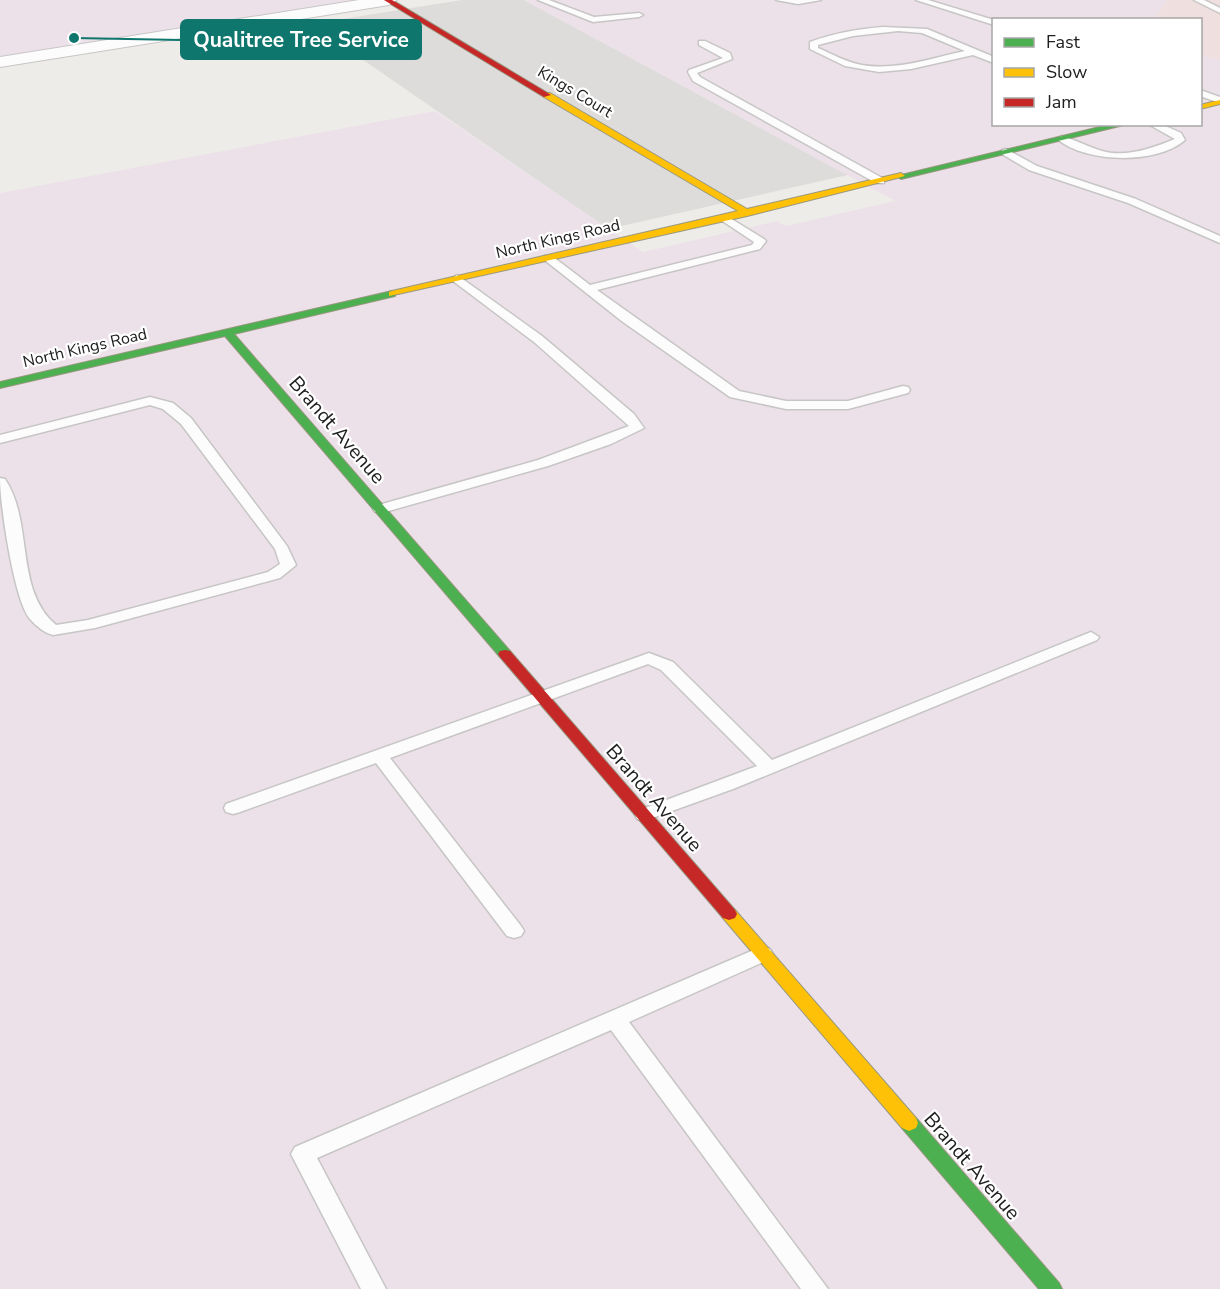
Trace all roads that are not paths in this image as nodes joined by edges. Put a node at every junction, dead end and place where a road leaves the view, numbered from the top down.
1 (388, 0) edge
2 (542, 0) edge
3 (780, 0) edge
4 (817, 0) edge
5 (920, 0) edge
6 (1198, 0) edge
7 (1220, 11) edge
8 (639, 15) dead end
9 (992, 23) edge
10 (702, 43) dead end
11 (973, 52) junction
12 (992, 60) edge
13 (0, 62) edge
14 (1220, 101) edge
15 (1202, 102) edge
16 (1220, 112) edge
17 (1116, 126) edge
18 (1157, 126) edge
19 (1062, 139) junction
20 (1006, 152) junction
21 (880, 181) junction
22 (747, 213) junction
23 (725, 218) junction
24 (1220, 240) edge
25 (548, 258) junction
26 (457, 279) junction
27 (588, 289) junction
28 (227, 332) junction
29 (0, 385) edge
30 (903, 390) dead end
31 (0, 439) edge
32 (0, 482) edge
33 (380, 509) junction
34 (1091, 637) dead end
35 (541, 695) junction
36 (379, 755) junction
37 (769, 768) junction
38 (233, 808) dead end
39 (644, 815) junction
40 (514, 931) dead end
41 (763, 954) junction
42 (615, 1018) junction
43 (374, 1289) edge
44 (816, 1289) edge
45 (1052, 1289) edge

1 - 13 street
1 - 22 street, Kings Court
2 - 8 lane
3 - 4 lane
5 - 9 lane
6 - 7 lane
10 - 21 lane
11 - 11 lane
11 - 12 lane
14 - 15 street
15 - 16 lane
17 - 19 street, North Kings Road
18 - 19 lane
19 - 20 street, North Kings Road
20 - 21 street, North Kings Road
20 - 24 lane
21 - 22 street, North Kings Road
22 - 23 street, North Kings Road
23 - 25 street, North Kings Road
23 - 27 lane
25 - 26 street, North Kings Road
25 - 27 lane
26 - 28 street, North Kings Road
26 - 33 lane
27 - 30 lane
28 - 29 street, North Kings Road
28 - 33 street, Brandt Avenue
31 - 32 lane
33 - 35 street, Brandt Avenue
34 - 37 lane
35 - 36 lane
35 - 37 lane
35 - 39 street, Brandt Avenue
36 - 38 lane
36 - 40 lane
37 - 39 lane
39 - 41 street, Brandt Avenue
41 - 42 lane
41 - 45 street, Brandt Avenue
42 - 43 lane
42 - 44 lane

